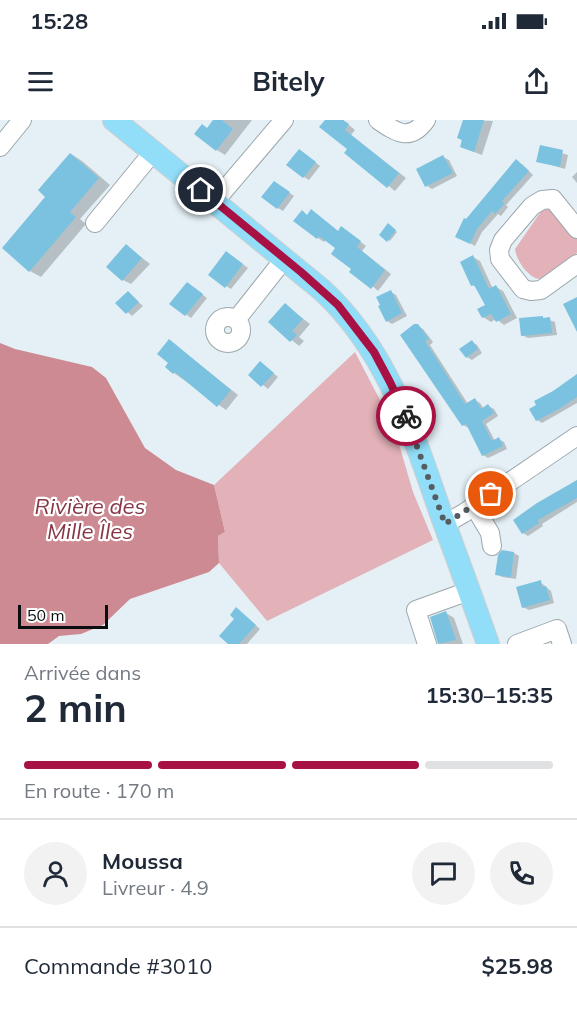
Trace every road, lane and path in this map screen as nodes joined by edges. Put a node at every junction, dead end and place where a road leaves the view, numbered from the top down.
1 (114, 120) edge
2 (284, 120) edge
3 (378, 120) edge
4 (426, 120) edge
5 (16, 122) edge
6 (0, 147) edge
7 (153, 152) junction
8 (215, 201) junction
9 (95, 223) dead end
10 (577, 229) edge
11 (285, 258) junction
12 (577, 264) edge
13 (236, 320) dead end
14 (577, 436) edge
15 (474, 506) junction
16 (445, 524) junction
17 (492, 546) dead end
18 (469, 591) junction
19 (427, 644) edge
20 (487, 644) edge
21 (517, 644) edge
22 (562, 644) edge

1 - 7 main road
2 - 8 street
3 - 4 street
5 - 6 street
7 - 8 main road
7 - 9 street
8 - 11 main road
10 - 12 street
11 - 13 street
11 - 16 main road
14 - 15 street
15 - 16 street
15 - 17 street
16 - 18 main road
18 - 19 street
18 - 20 main road
21 - 22 street

